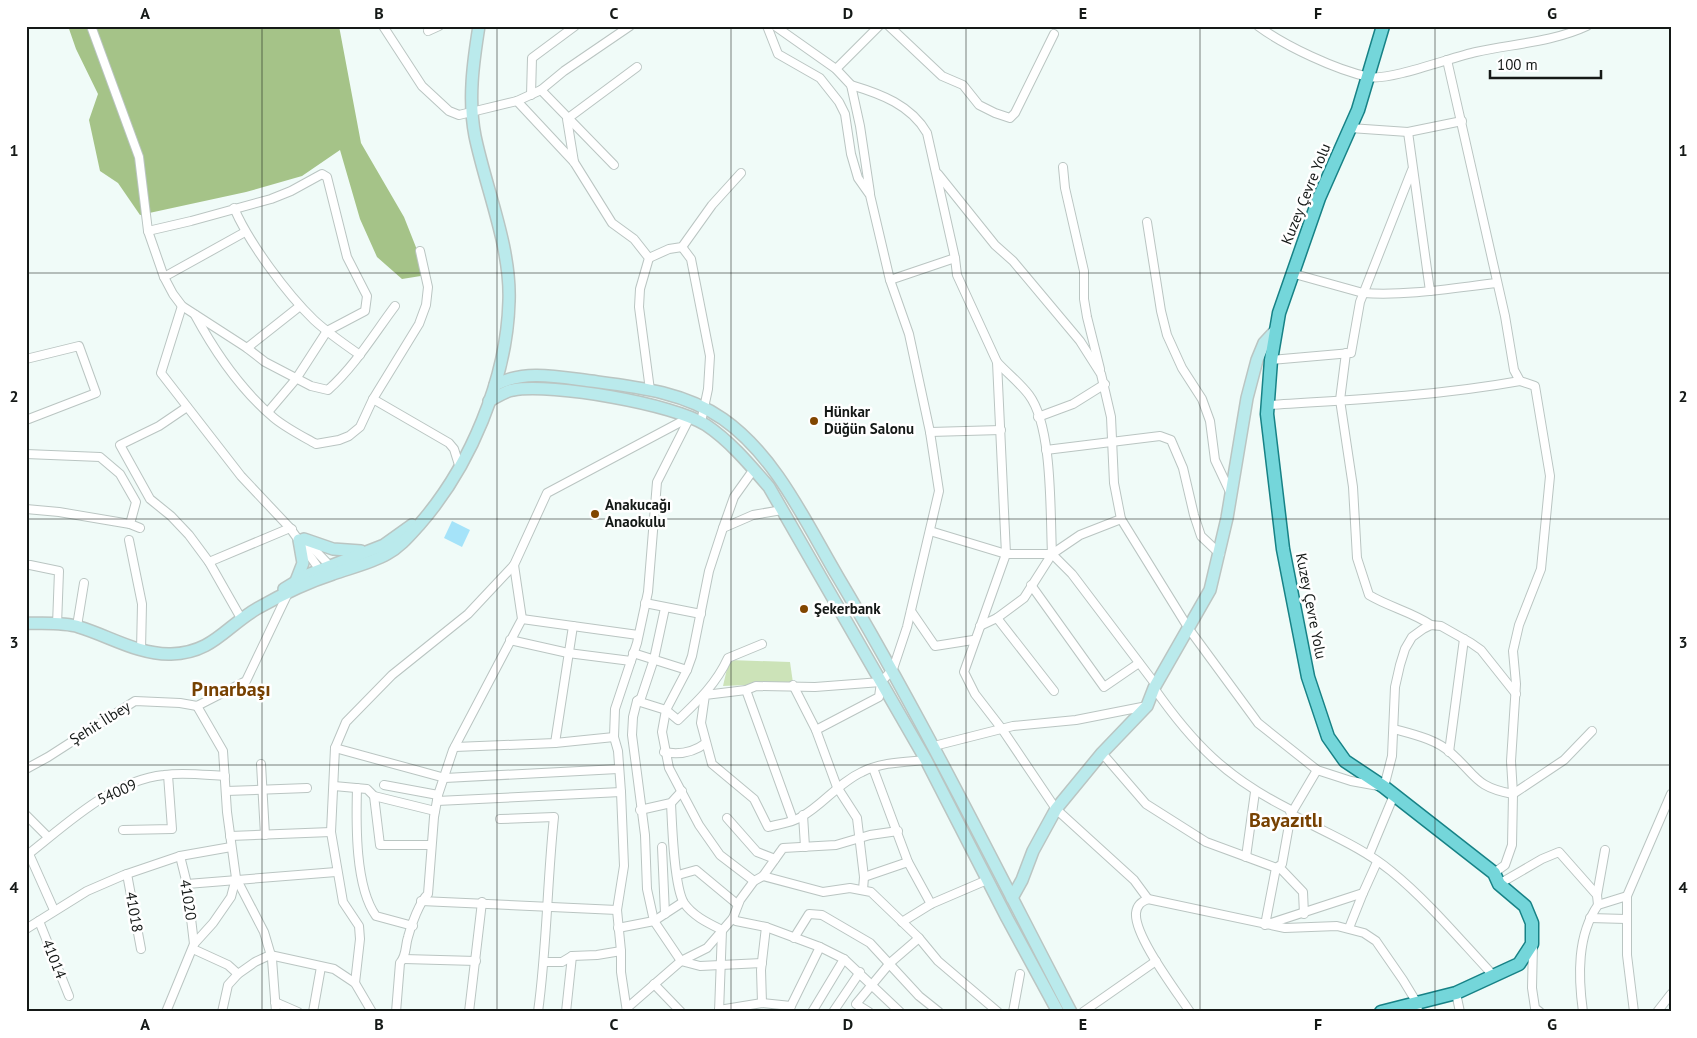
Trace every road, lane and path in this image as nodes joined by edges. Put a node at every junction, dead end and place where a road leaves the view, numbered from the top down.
1 (91, 26) edge
2 (383, 26) edge
3 (439, 26) edge
4 (479, 26) edge
5 (575, 26) edge
6 (630, 26) edge
7 (767, 26) edge
8 (775, 26) edge
9 (879, 26) edge
10 (889, 26) edge
11 (1258, 26) edge
12 (1383, 26) edge
13 (1587, 26) edge
14 (428, 31) dead end
15 (1054, 34) dead end
16 (1447, 60) junction
17 (637, 68) dead end
18 (836, 69) junction
19 (1370, 77) junction
20 (851, 85) junction
21 (541, 90) junction
22 (531, 95) junction
23 (517, 101) junction
24 (473, 111) junction
25 (567, 119) junction
26 (1462, 122) junction
27 (1350, 128) junction
28 (1408, 132) junction
29 (574, 162) junction
30 (614, 165) dead end
31 (1063, 167) dead end
32 (1412, 170) junction
33 (741, 173) dead end
34 (938, 174) junction
35 (870, 195) junction
36 (234, 208) junction
37 (1147, 222) dead end
38 (148, 230) junction
39 (244, 232) junction
40 (682, 247) junction
41 (420, 251) dead end
42 (649, 258) junction
43 (955, 258) junction
44 (1291, 274) junction
45 (164, 277) junction
46 (890, 280) junction
47 (1497, 283) junction
48 (1430, 291) junction
49 (1363, 293) junction
50 (182, 306) junction
51 (300, 306) junction
52 (395, 306) dead end
53 (194, 314) junction
54 (1276, 330) junction
55 (327, 331) junction
56 (247, 348) junction
57 (360, 354) junction
58 (1346, 354) junction
59 (26, 359) edge
60 (1271, 360) junction
61 (997, 362) junction
62 (1101, 374) junction
63 (296, 379) junction
64 (1520, 381) junction
65 (1105, 384) junction
66 (495, 385) junction
67 (650, 390) junction
68 (374, 399) junction
69 (1340, 400) junction
70 (489, 401) junction
71 (1268, 405) junction
72 (187, 407) junction
73 (704, 407) junction
74 (268, 412) junction
75 (1038, 417) junction
76 (26, 420) edge
77 (696, 420) junction
78 (1001, 430) junction
79 (930, 432) junction
80 (1112, 443) junction
81 (1046, 450) junction
82 (26, 454) edge
83 (460, 468) junction
84 (754, 469) junction
85 (1231, 496) junction
86 (26, 509) edge
87 (782, 510) junction
88 (430, 512) junction
89 (1121, 519) junction
90 (130, 524) junction
91 (140, 528) dead end
92 (290, 528) junction
93 (723, 528) junction
94 (930, 531) junction
95 (129, 540) dead end
96 (302, 540) junction
97 (368, 551) junction
98 (1006, 554) junction
99 (1052, 554) junction
100 (1220, 554) junction
101 (209, 562) junction
102 (514, 565) junction
103 (30, 566) dead end
104 (328, 571) junction
105 (296, 581) junction
106 (84, 583) dead end
107 (1031, 585) junction
108 (288, 593) junction
109 (646, 603) junction
110 (256, 608) junction
111 (665, 608) junction
112 (911, 611) junction
113 (701, 614) junction
114 (997, 618) junction
115 (242, 620) junction
116 (522, 620) junction
117 (26, 623) edge
118 (57, 624) junction
119 (1431, 625) junction
120 (77, 626) junction
121 (573, 626) junction
122 (980, 626) junction
123 (1189, 629) junction
124 (638, 635) junction
125 (1464, 639) junction
126 (510, 640) junction
127 (973, 640) junction
128 (762, 644) dead end
129 (140, 650) junction
130 (568, 653) junction
131 (634, 653) junction
132 (654, 659) junction
133 (630, 661) junction
134 (1140, 663) junction
135 (893, 669) junction
136 (687, 670) junction
137 (881, 682) junction
138 (793, 685) junction
139 (1154, 686) junction
140 (746, 690) junction
141 (1054, 692) dead end
142 (1516, 694) junction
143 (704, 695) junction
144 (637, 701) junction
145 (197, 706) junction
146 (1147, 706) junction
147 (666, 710) junction
148 (1002, 729) junction
149 (1394, 729) junction
150 (816, 730) junction
151 (1592, 731) dead end
152 (614, 737) junction
153 (555, 743) junction
154 (706, 743) junction
155 (934, 746) junction
156 (455, 747) junction
157 (335, 748) junction
158 (664, 752) junction
159 (1450, 752) junction
160 (1102, 753) junction
161 (926, 760) junction
162 (261, 764) dead end
163 (26, 768) edge
164 (873, 768) junction
165 (618, 769) junction
166 (1317, 770) junction
167 (168, 775) junction
168 (225, 776) junction
169 (445, 778) junction
170 (334, 786) junction
171 (384, 786) dead end
172 (837, 787) junction
173 (307, 788) dead end
174 (357, 788) junction
175 (262, 789) junction
176 (226, 791) junction
177 (1389, 791) junction
178 (622, 792) junction
179 (682, 792) junction
180 (1255, 792) junction
181 (1513, 794) junction
182 (1671, 794) edge
183 (374, 796) junction
184 (438, 798) junction
185 (671, 803) junction
186 (1056, 809) junction
187 (640, 810) junction
188 (436, 811) junction
189 (26, 814) edge
190 (1291, 814) junction
191 (803, 816) junction
192 (727, 818) dead end
193 (500, 819) dead end
194 (793, 820) junction
195 (123, 830) dead end
196 (332, 832) junction
197 (898, 832) junction
198 (264, 835) junction
199 (230, 836) junction
200 (48, 837) junction
201 (860, 838) junction
202 (431, 845) junction
203 (231, 847) junction
204 (662, 847) dead end
205 (806, 847) junction
206 (1605, 850) dead end
207 (28, 855) edge
208 (180, 856) junction
209 (1369, 856) junction
210 (1246, 857) junction
211 (774, 858) junction
212 (908, 862) junction
213 (1377, 862) junction
214 (1276, 868) junction
215 (336, 872) junction
216 (127, 874) junction
217 (678, 875) junction
218 (763, 876) junction
219 (864, 877) junction
220 (236, 878) junction
221 (1496, 879) junction
222 (987, 880) junction
223 (754, 881) junction
224 (187, 884) junction
225 (862, 890) junction
226 (1363, 893) junction
227 (1597, 895) junction
228 (1627, 896) junction
229 (1012, 898) junction
230 (1148, 899) junction
231 (421, 901) junction
232 (482, 902) junction
233 (684, 902) junction
234 (737, 904) junction
235 (931, 904) junction
236 (1598, 905) junction
237 (546, 906) junction
238 (54, 910) junction
239 (617, 910) junction
240 (665, 914) junction
241 (1304, 914) junction
242 (733, 918) junction
243 (1590, 918) junction
244 (1626, 919) junction
245 (39, 921) junction
246 (654, 921) junction
247 (902, 922) junction
248 (1265, 924) junction
249 (413, 926) junction
250 (766, 927) junction
251 (618, 928) junction
252 (1349, 928) junction
253 (26, 929) edge
254 (722, 930) junction
255 (794, 938) junction
256 (919, 938) junction
257 (1534, 938) junction
258 (194, 947) junction
259 (820, 947) junction
260 (141, 949) dead end
261 (621, 951) junction
262 (270, 955) junction
263 (572, 956) junction
264 (404, 959) junction
265 (844, 959) junction
266 (476, 961) junction
267 (681, 961) junction
268 (1156, 961) junction
269 (545, 962) junction
270 (762, 963) junction
271 (890, 963) junction
272 (720, 966) junction
273 (321, 967) junction
274 (860, 972) junction
275 (238, 974) junction
276 (1020, 974) dead end
277 (1492, 976) junction
278 (355, 983) junction
279 (654, 984) junction
280 (871, 985) junction
281 (1456, 993) junction
282 (69, 996) dead end
283 (1670, 996) edge
284 (275, 1002) junction
285 (762, 1002) junction
286 (1417, 1007) edge
287 (789, 1009) edge
288 (627, 1010) edge
289 (169, 1011) edge
290 (719, 1011) edge
291 (222, 1012) edge
292 (276, 1012) edge
293 (298, 1012) edge
294 (313, 1012) edge
295 (372, 1012) edge
296 (396, 1012) edge
297 (469, 1012) edge
298 (538, 1012) edge
299 (566, 1012) edge
300 (680, 1012) edge
301 (812, 1012) edge
302 (833, 1012) edge
303 (869, 1012) edge
304 (900, 1012) edge
305 (939, 1012) edge
306 (998, 1012) edge
307 (1014, 1012) edge
308 (1058, 1012) edge
309 (1072, 1012) edge
310 (1083, 1012) edge
311 (1190, 1012) edge
312 (1381, 1012) edge
313 (1460, 1012) edge
314 (1540, 1012) edge
315 (1583, 1012) edge
316 (1634, 1012) edge
317 (1657, 1012) edge

1 - 38 street
2 - 24 street
3 - 14 street
4 - 24 street
5 - 22 street
6 - 21 street
7 - 35 street
8 - 18 street
9 - 18 street
10 - 15 street
11 - 19 street
12 - 19 main road, Kuzey Çevre Yolu
13 - 16 street
16 - 19 street
16 - 26 street
17 - 25 street
18 - 20 street
19 - 27 main road, Kuzey Çevre Yolu
20 - 34 street
20 - 35 street
21 - 22 street
21 - 25 street
22 - 23 street
23 - 24 street
23 - 29 street
24 - 66 street
25 - 29 street
25 - 30 street
26 - 28 street
26 - 47 street
27 - 28 street
27 - 44 main road, Kuzey Çevre Yolu
28 - 32 street
29 - 42 street
31 - 62 street
32 - 48 street
32 - 49 street
33 - 40 street
34 - 43 street
34 - 62 street
35 - 46 street
36 - 38 street
36 - 39 street
36 - 55 street
37 - 85 street
38 - 45 street
39 - 45 street
39 - 51 street
40 - 42 street
40 - 73 street
41 - 68 street
42 - 67 street
43 - 46 street
43 - 61 street
44 - 49 street
44 - 54 main road, Kuzey Çevre Yolu
45 - 50 street
46 - 79 street
47 - 48 street
47 - 64 street
48 - 49 street
49 - 58 street
50 - 53 street
50 - 72 street
51 - 55 street
51 - 56 street
52 - 57 street
53 - 56 street
53 - 74 street
54 - 60 main road, Kuzey Çevre Yolu
54 - 85 street
55 - 57 street
55 - 63 street
56 - 63 street
57 - 63 street
58 - 60 street
58 - 69 street
59 - 76 street
60 - 71 main road, Kuzey Çevre Yolu
61 - 75 street
61 - 78 street
62 - 65 street
63 - 74 street
64 - 69 street
64 - 142 street
65 - 75 street
65 - 80 street
66 - 67 street
66 - 70 street
67 - 73 street
68 - 74 street
68 - 83 street
69 - 71 street
69 - 119 street
70 - 77 street
70 - 83 street
71 - 177 main road, Kuzey Çevre Yolu
72 - 92 street
72 - 101 street
73 - 77 street
73 - 135 street
75 - 81 street
77 - 84 street
77 - 102 street
77 - 109 street
78 - 79 street
78 - 98 street
79 - 94 street
80 - 81 street
80 - 89 street
80 - 100 street
81 - 99 street
82 - 90 street
83 - 88 street
84 - 87 street
84 - 93 street
85 - 100 street
86 - 90 street
87 - 93 street
87 - 137 street
88 - 97 street
88 - 104 street
89 - 99 street
89 - 123 street
90 - 91 street
92 - 96 street
92 - 101 street
93 - 113 street
94 - 98 street
94 - 112 street
95 - 129 street
96 - 97 street
96 - 104 street
96 - 104 street
96 - 105 street
97 - 104 street
98 - 99 street
98 - 122 street
99 - 107 street
99 - 134 street
100 - 123 street
101 - 115 street
102 - 116 street
102 - 157 street
103 - 118 street
104 - 105 street
104 - 108 street
105 - 110 street
106 - 120 street
107 - 114 street
107 - 134 street
108 - 110 street
108 - 145 street
109 - 111 street
109 - 124 street
110 - 115 street
111 - 113 street
111 - 132 street
112 - 127 street
112 - 135 street
113 - 136 street
114 - 122 street
114 - 141 street
115 - 129 street
116 - 121 street
116 - 126 street
117 - 118 street
118 - 120 street
119 - 125 street
119 - 149 street
120 - 129 street
121 - 124 street
121 - 130 street
122 - 127 street
123 - 139 street
123 - 166 street
124 - 131 street
125 - 142 street
125 - 159 street
126 - 130 street
126 - 156 street
127 - 148 street
128 - 143 street
130 - 133 street
130 - 153 street
131 - 132 street
131 - 133 street
132 - 136 street
132 - 144 street
133 - 152 street
134 - 139 street
135 - 137 street
135 - 155 street
136 - 147 street
137 - 138 street
137 - 150 street
137 - 161 street
138 - 140 street
138 - 150 street
139 - 146 street
139 - 180 street
140 - 143 street
140 - 194 street
142 - 181 street
143 - 147 street
143 - 154 street
144 - 147 street
144 - 187 street
145 - 163 street, Şehit İlbey
145 - 168 street
146 - 148 street
146 - 160 street
147 - 158 street
148 - 155 street
148 - 186 street
149 - 159 street
149 - 177 street
150 - 172 street
151 - 181 street
152 - 153 street
152 - 165 street
153 - 156 street
154 - 158 street
154 - 194 street
155 - 229 street
156 - 169 street
157 - 169 street
157 - 170 street
158 - 179 street
159 - 181 street
160 - 186 street
160 - 210 street
161 - 164 street
161 - 222 street
162 - 175 street
164 - 172 street
164 - 197 street
165 - 169 street
165 - 178 street
166 - 177 street
166 - 190 street
167 - 168 street, 54009
167 - 195 street
167 - 200 street, 54009
168 - 176 street
169 - 184 street
170 - 174 street
170 - 196 street
171 - 184 street
172 - 191 street
172 - 201 street
173 - 175 street
174 - 183 street
174 - 249 street
175 - 176 street
175 - 198 street
176 - 199 street
177 - 209 street
177 - 221 main road, Kuzey Çevre Yolu
178 - 184 street
178 - 239 street
179 - 185 street
179 - 223 street
180 - 190 street
180 - 210 street
181 - 221 street
182 - 228 street
183 - 188 street
183 - 202 street
184 - 188 street
185 - 187 street
185 - 217 street
186 - 229 street
186 - 230 street
187 - 246 street
188 - 202 street
189 - 200 street
190 - 209 street
190 - 214 street
191 - 194 street
191 - 205 street
192 - 211 street
193 - 237 street
196 - 198 street
196 - 215 street
197 - 201 street
197 - 212 street
198 - 199 street
199 - 203 street
200 - 207 street, 54009
201 - 205 street
201 - 219 street
202 - 231 street
203 - 208 street
203 - 220 street
204 - 240 street
205 - 211 street
206 - 227 street
207 - 238 street
208 - 216 street
208 - 224 street, 41020
209 - 213 street
210 - 214 street
211 - 218 street
212 - 219 street
212 - 235 street
213 - 226 street
213 - 277 street
214 - 241 street
214 - 248 street
215 - 220 street
215 - 278 street
216 - 238 street
216 - 260 street, 41018
217 - 233 street
217 - 234 street
218 - 223 street
218 - 225 street
219 - 225 street
220 - 224 street
220 - 258 street
220 - 262 street
221 - 227 street
221 - 257 main road, Kuzey Çevre Yolu
222 - 235 street
222 - 308 street
223 - 234 street
224 - 258 street, 41020
225 - 247 street
226 - 241 street
226 - 252 street
227 - 236 street
228 - 236 street
228 - 244 street
229 - 309 street
230 - 248 street
230 - 268 street
231 - 232 street
231 - 249 street
232 - 237 street
232 - 266 street
233 - 240 street
233 - 254 street
234 - 242 street
235 - 247 street
236 - 243 street
237 - 239 street
237 - 269 street
238 - 245 street
239 - 251 street
240 - 246 street
241 - 248 street
242 - 250 street
242 - 254 street
243 - 244 street
243 - 315 street
244 - 316 street
245 - 253 street
245 - 282 street, 41014
246 - 251 street
246 - 267 street
247 - 256 street
248 - 252 street
249 - 264 street
250 - 255 street
250 - 270 street
251 - 261 street
252 - 286 street
254 - 267 street
254 - 272 street
255 - 259 street
255 - 271 street
256 - 271 street
256 - 306 street
257 - 277 main road
257 - 314 street
258 - 275 street
258 - 289 street
259 - 265 street
259 - 287 street
261 - 263 street
261 - 288 street
262 - 273 street
262 - 275 street
262 - 284 street
263 - 269 street
263 - 299 street
264 - 266 street
264 - 296 street
265 - 274 street
265 - 301 street
266 - 297 street
267 - 272 street
267 - 279 street
268 - 310 street
268 - 311 street
269 - 298 street
270 - 272 street
270 - 285 street
271 - 280 street
271 - 305 street
272 - 290 street
273 - 278 street
273 - 294 street
274 - 280 street
274 - 302 street
275 - 291 street
276 - 307 street
277 - 281 main road
278 - 295 street
279 - 288 street
279 - 300 street
280 - 303 street
280 - 304 street
281 - 286 main road
281 - 313 street
283 - 317 street
284 - 292 street
284 - 293 street
285 - 287 street
285 - 290 street
286 - 312 main road

